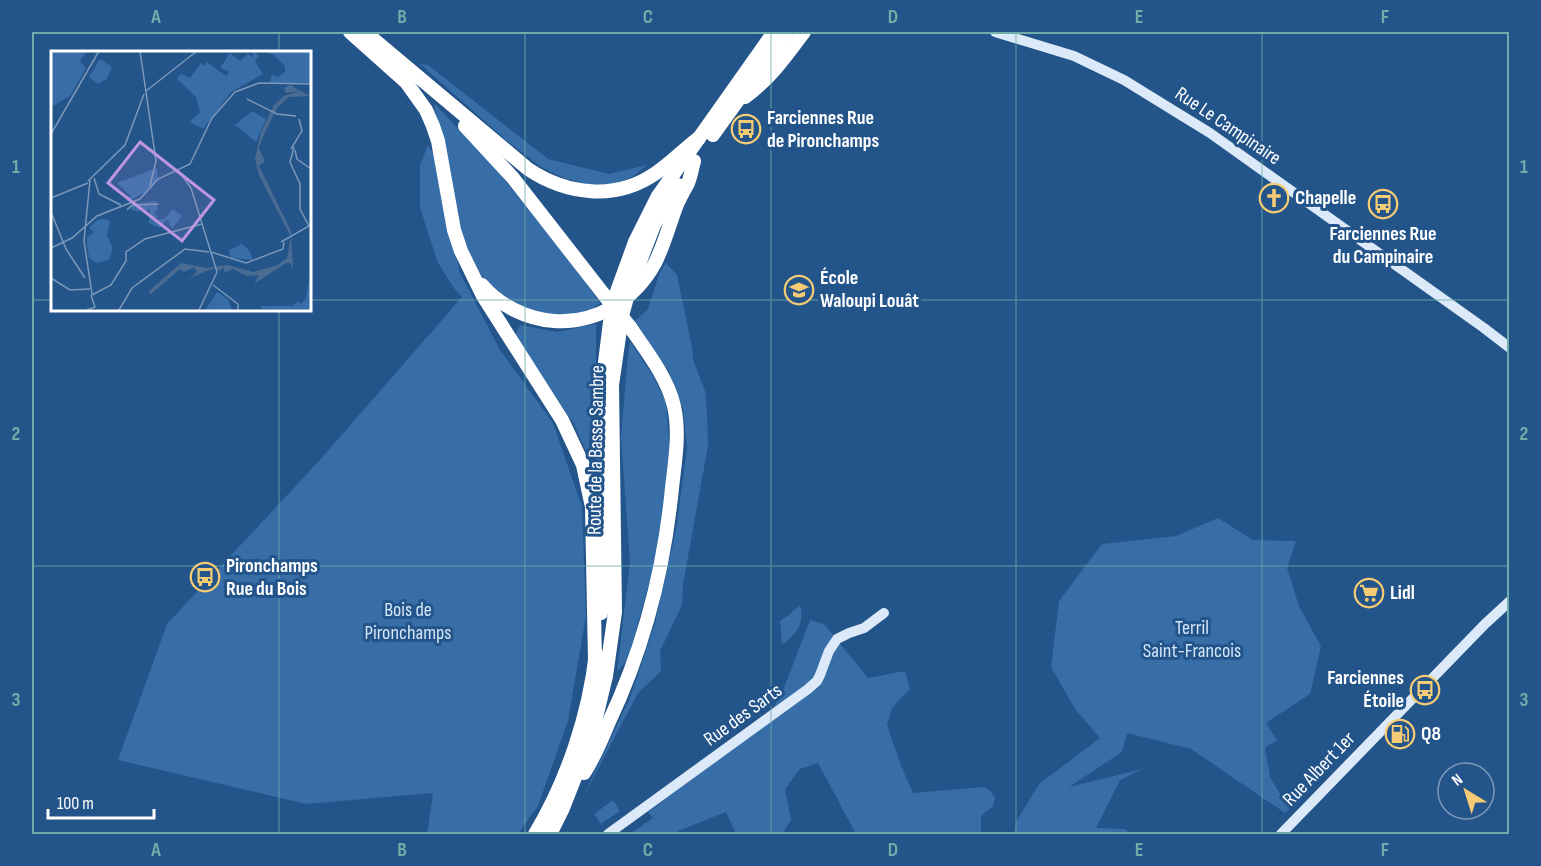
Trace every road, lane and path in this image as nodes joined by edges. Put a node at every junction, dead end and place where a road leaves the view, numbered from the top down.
1 (350, 32) edge
2 (365, 32) edge
3 (764, 32) edge
4 (774, 32) edge
5 (787, 32) edge
6 (804, 32) edge
7 (996, 32) edge
8 (416, 76) junction
9 (734, 89) junction
10 (736, 104) junction
11 (699, 138) junction
12 (694, 161) junction
13 (469, 270) junction
14 (610, 296) junction
15 (621, 322) junction
16 (1509, 348) edge
17 (1509, 601) edge
18 (884, 613) dead end
19 (596, 661) junction
20 (563, 808) junction
21 (536, 834) edge
22 (550, 834) edge
23 (608, 834) edge
24 (1281, 834) edge

1 - 13 highway
2 - 8 highway
3 - 9 highway
4 - 9 highway, Route de la Basse Sambre
5 - 10 highway, Route de la Basse Sambre
6 - 10 highway
7 - 16 main road, Rue Le Campinaire
8 - 11 highway
8 - 14 highway
9 - 11 highway, Route de la Basse Sambre
10 - 12 highway, Route de la Basse Sambre
11 - 14 highway, Route de la Basse Sambre
12 - 13 highway
12 - 15 highway, Route de la Basse Sambre, bridge
13 - 19 highway
14 - 15 highway, bridge
14 - 15 highway, Route de la Basse Sambre
15 - 19 highway, Route de la Basse Sambre
15 - 20 highway, Route de la Basse Sambre
15 - 20 highway
17 - 24 main road, Rue Albert 1er
18 - 23 main road, Rue des Sarts
19 - 21 highway, Route de la Basse Sambre
20 - 22 highway, Route de la Basse Sambre

